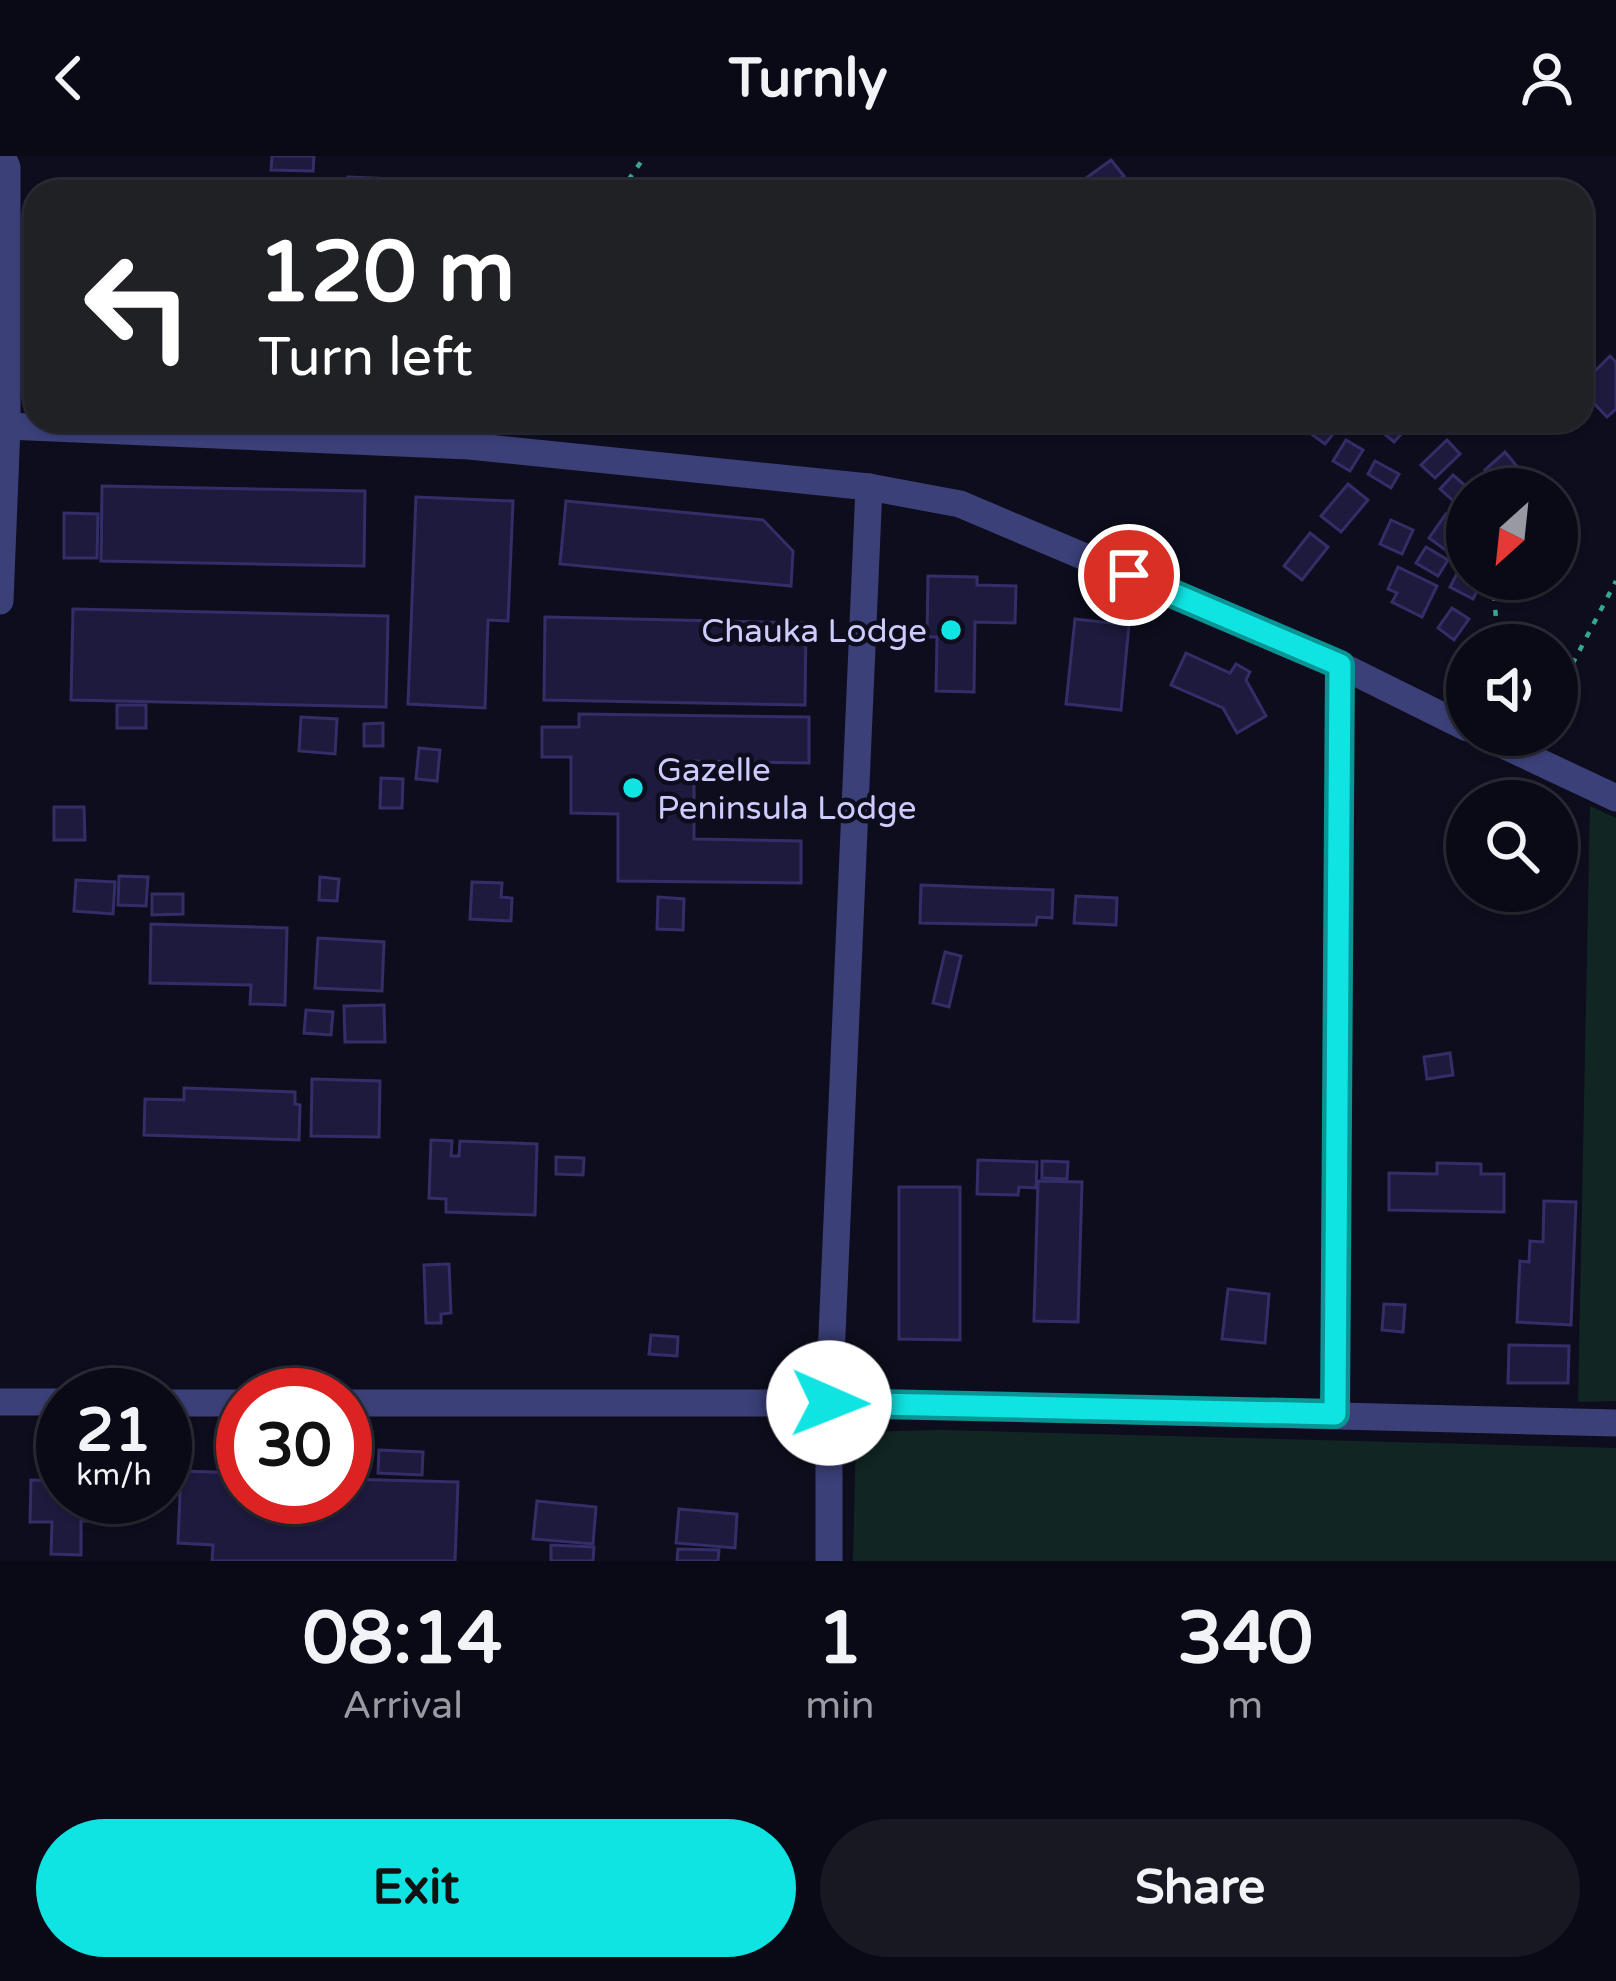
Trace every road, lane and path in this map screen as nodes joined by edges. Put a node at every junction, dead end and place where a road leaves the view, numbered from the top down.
1 (2, 156) edge
2 (7, 426) junction
3 (24, 427) edge
4 (146, 432) edge
5 (869, 487) junction
6 (1616, 581) edge
7 (0, 601) edge
8 (1578, 653) edge
9 (1340, 665) junction
10 (1446, 718) edge
11 (1527, 756) edge
12 (1616, 798) edge
13 (0, 1402) edge
14 (36, 1402) edge
15 (372, 1403) edge
16 (829, 1403) junction
17 (1335, 1414) junction
18 (1616, 1423) edge
19 (829, 1561) edge

1 - 2 street
2 - 3 street
2 - 7 street
4 - 5 street
5 - 9 street
5 - 16 street
6 - 8 path
9 - 10 street
9 - 17 street
11 - 12 street
13 - 14 street
15 - 16 street
16 - 17 street
16 - 19 street
17 - 18 street

